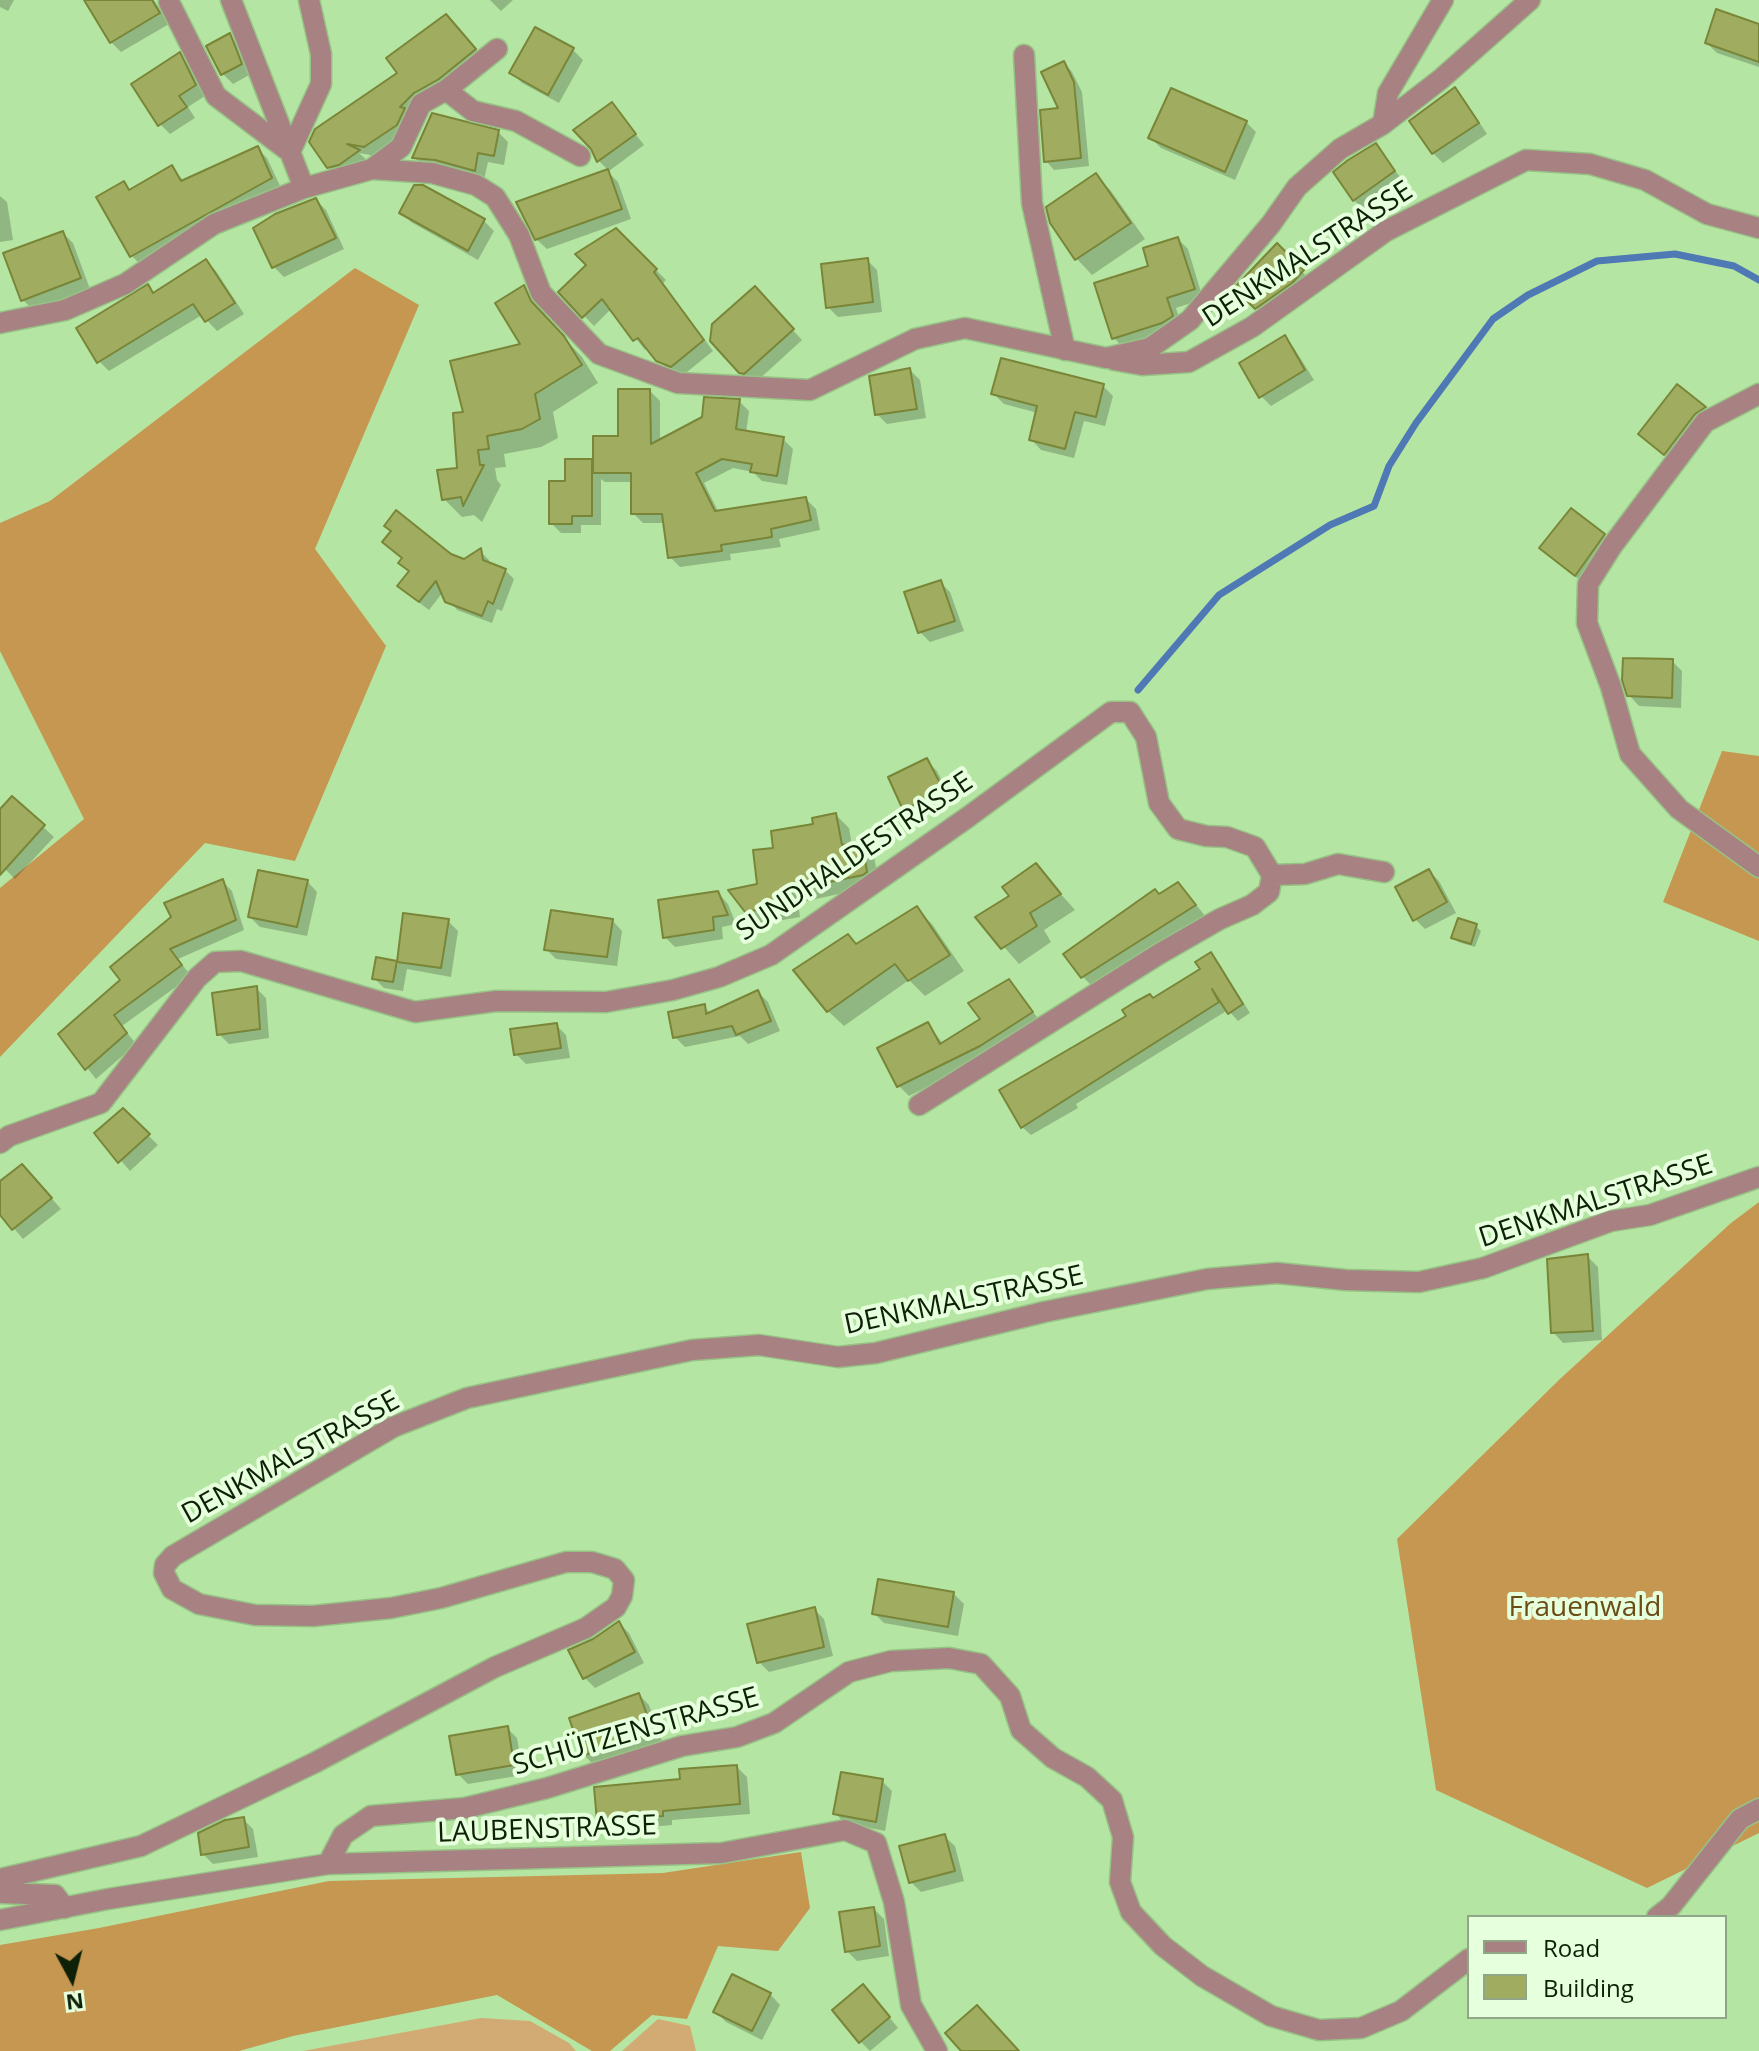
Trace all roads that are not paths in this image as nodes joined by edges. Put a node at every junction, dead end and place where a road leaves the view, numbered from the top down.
1 (231, 0) edge
2 (309, 0) edge
3 (1443, 0) edge
4 (1530, 0) edge
5 (169, 2) dead end
6 (497, 49) dead end
7 (1024, 55) dead end
8 (446, 90) junction
9 (1383, 124) junction
10 (290, 152) junction
11 (580, 156) dead end
12 (372, 169) junction
13 (304, 188) junction
14 (1759, 228) edge
15 (0, 323) edge
16 (1065, 350) junction
17 (1106, 358) junction
18 (1759, 394) edge
19 (1759, 867) edge
20 (1384, 872) dead end
21 (1272, 875) junction
22 (919, 1105) dead end
23 (0, 1143) edge
24 (1759, 1177) edge
25 (1759, 1809) edge
26 (328, 1864) junction
27 (0, 1879) edge
28 (0, 1893) edge
29 (65, 1908) junction
30 (1660, 1915) edge
31 (0, 1920) edge
32 (1467, 1961) edge
33 (937, 2051) edge

1 - 10 street
2 - 10 street
3 - 9 street
4 - 9 street
5 - 10 street
6 - 8 street
7 - 16 street
8 - 11 street
8 - 12 street
9 - 17 street
10 - 13 street
12 - 13 street
12 - 16 street, DENKMALSTRASSE
13 - 15 street
14 - 17 street, DENKMALSTRASSE
16 - 17 street, DENKMALSTRASSE
18 - 19 street
20 - 21 street
21 - 22 street
21 - 23 street, SUNDHALDESTRASSE
24 - 27 street, DENKMALSTRASSE
25 - 30 street
26 - 29 street, LAUBENSTRASSE
26 - 32 street, SCHÜTZENSTRASSE
26 - 33 street, LAUBENSTRASSE
28 - 29 street
29 - 31 street, LAUBENSTRASSE

